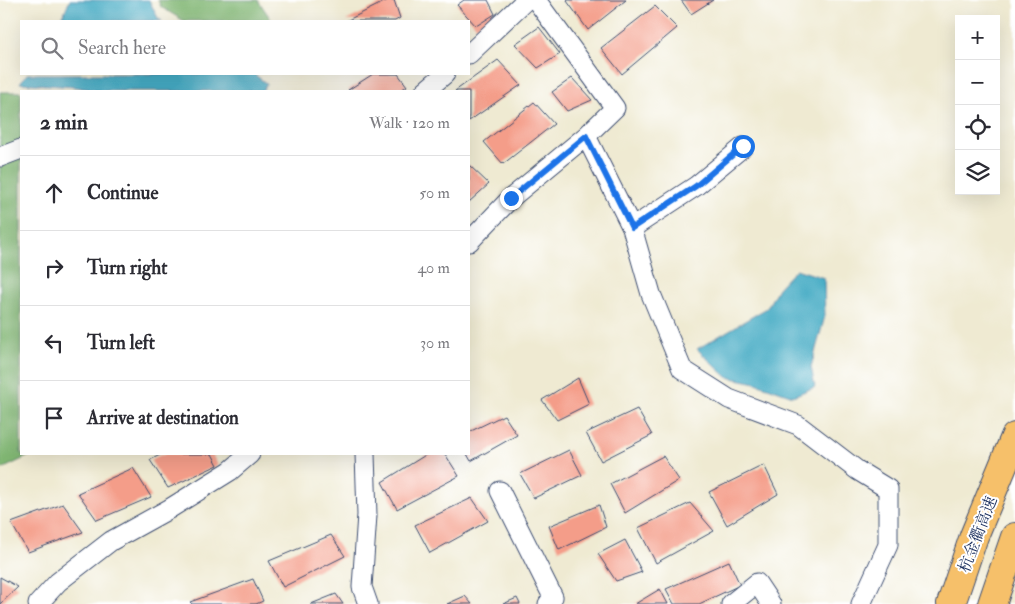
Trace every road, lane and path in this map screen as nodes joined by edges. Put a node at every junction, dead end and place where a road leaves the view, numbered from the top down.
1 (526, 0) edge
2 (536, 0) edge
3 (470, 53) edge
4 (444, 75) edge
5 (425, 90) edge
6 (586, 136) junction
7 (743, 146) dead end
8 (20, 149) edge
9 (0, 157) edge
10 (632, 228) junction
11 (470, 241) edge
12 (1015, 437) edge
13 (249, 455) edge
14 (365, 455) edge
15 (500, 492) dead end
16 (974, 536) junction
17 (1015, 537) edge
18 (38, 604) edge
19 (368, 604) edge
20 (548, 604) edge
21 (731, 604) edge
22 (771, 604) edge
23 (861, 604) edge
24 (947, 604) edge
25 (951, 604) edge
26 (992, 604) edge

1 - 3 street
2 - 6 street
4 - 5 street
6 - 10 street
6 - 11 street
7 - 10 street
8 - 9 street
10 - 23 street
12 - 16 highway, 杭金衢高速
13 - 18 street
14 - 19 street
15 - 20 street
16 - 24 highway
16 - 25 highway, 杭金衢高速
17 - 26 highway
21 - 22 street

